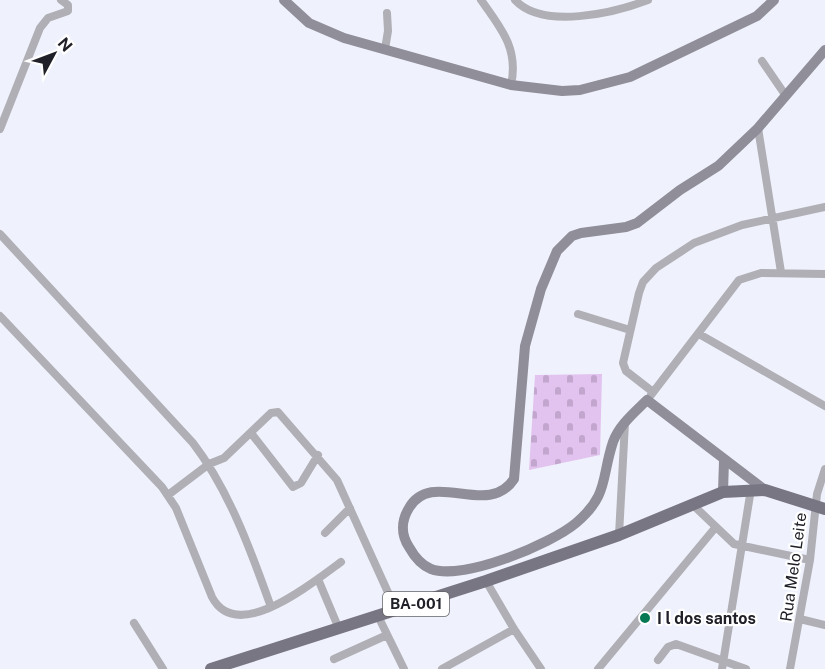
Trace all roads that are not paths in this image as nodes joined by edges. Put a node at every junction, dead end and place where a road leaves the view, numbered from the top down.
1 (61, 0) edge
2 (284, 0) edge
3 (481, 0) edge
4 (515, 0) edge
5 (648, 0) edge
6 (774, 0) edge
7 (387, 13) dead end
8 (385, 49) junction
9 (825, 50) edge
10 (762, 61) dead end
11 (511, 85) junction
12 (786, 96) junction
13 (758, 128) junction
14 (0, 129) edge
15 (825, 207) edge
16 (771, 219) junction
17 (2, 239) edge
18 (781, 272) junction
19 (825, 274) edge
20 (578, 314) dead end
21 (0, 316) edge
22 (630, 330) junction
23 (699, 334) junction
24 (650, 396) junction
25 (825, 406) edge
26 (625, 422) junction
27 (250, 433) junction
28 (318, 455) junction
29 (724, 461) junction
30 (209, 464) junction
31 (825, 470) edge
32 (751, 489) junction
33 (765, 490) junction
34 (723, 492) junction
35 (168, 495) junction
36 (692, 504) junction
37 (820, 507) edge
38 (350, 508) junction
39 (715, 528) junction
40 (325, 533) dead end
41 (619, 535) junction
42 (742, 548) junction
43 (810, 560) junction
44 (341, 562) dead end
45 (318, 579) junction
46 (486, 581) junction
47 (272, 607) junction
48 (396, 610) junction
49 (378, 616) junction
50 (800, 619) junction
51 (134, 623) dead end
52 (825, 625) edge
53 (339, 629) junction
54 (514, 629) junction
55 (387, 635) junction
56 (334, 659) dead end
57 (658, 660) dead end
58 (723, 666) edge
59 (162, 669) edge
60 (211, 669) edge
61 (404, 669) edge
62 (442, 669) edge
63 (542, 669) edge
64 (598, 669) edge
65 (746, 669) edge
66 (790, 669) edge

1 - 14 street
2 - 8 main road
3 - 11 street
4 - 5 street
6 - 11 main road
7 - 8 street
8 - 11 main road
9 - 12 main road
10 - 12 street
12 - 13 main road
13 - 16 street
13 - 26 main road
15 - 16 street
16 - 18 street
16 - 22 street
17 - 30 street
18 - 19 street
18 - 23 street
20 - 22 street
21 - 35 street
22 - 24 street
23 - 24 street
23 - 25 street
24 - 26 main road
24 - 29 main road
26 - 41 street
27 - 28 street
27 - 28 street
27 - 30 street
28 - 38 street
29 - 33 main road
29 - 34 main road
30 - 35 street
30 - 47 street
31 - 37 street, Rua Melo Leite
32 - 33 main road, BA-001
32 - 34 main road, BA-001
32 - 42 street
33 - 37 main road, BA-001
34 - 36 main road, BA-001
35 - 47 street
36 - 39 street
36 - 41 main road, BA-001
37 - 43 street, Rua Melo Leite
38 - 40 street
38 - 48 street
39 - 42 street
39 - 64 street
41 - 46 main road, BA-001
42 - 43 street
42 - 58 street
43 - 50 street, Rua Melo Leite
44 - 45 street
45 - 47 street
45 - 53 street
46 - 48 main road, BA-001
46 - 54 street
48 - 49 main road, BA-001
49 - 53 main road, BA-001
49 - 55 street
50 - 52 street
50 - 66 street, Rua Melo Leite
51 - 59 street
53 - 60 main road, BA-001
54 - 62 street
54 - 63 street
55 - 56 street
55 - 61 street
57 - 58 street
58 - 65 street

